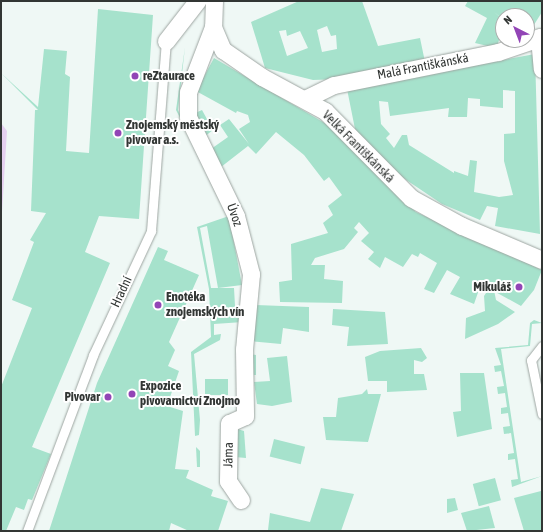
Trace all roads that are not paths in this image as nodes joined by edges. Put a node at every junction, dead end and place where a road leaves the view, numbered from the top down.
1 (197, 1) edge
2 (214, 1) edge
3 (213, 27) junction
4 (541, 37) edge
5 (166, 41) joint
6 (542, 69) edge
7 (305, 99) junction
8 (542, 260) edge
9 (542, 346) edge
10 (542, 414) edge
11 (245, 416) joint
12 (241, 500) dead end
13 (27, 531) edge

1 - 5 street
2 - 3 street, Velká Františkánská
3 - 7 street, Velká Františkánská
3 - 11 street, Úvoz
4 - 6 street
4 - 7 street, Malá Františkánská
5 - 13 lane, Hradní
7 - 8 street, Velká Františkánská
9 - 10 lane
11 - 12 street, Jáma

